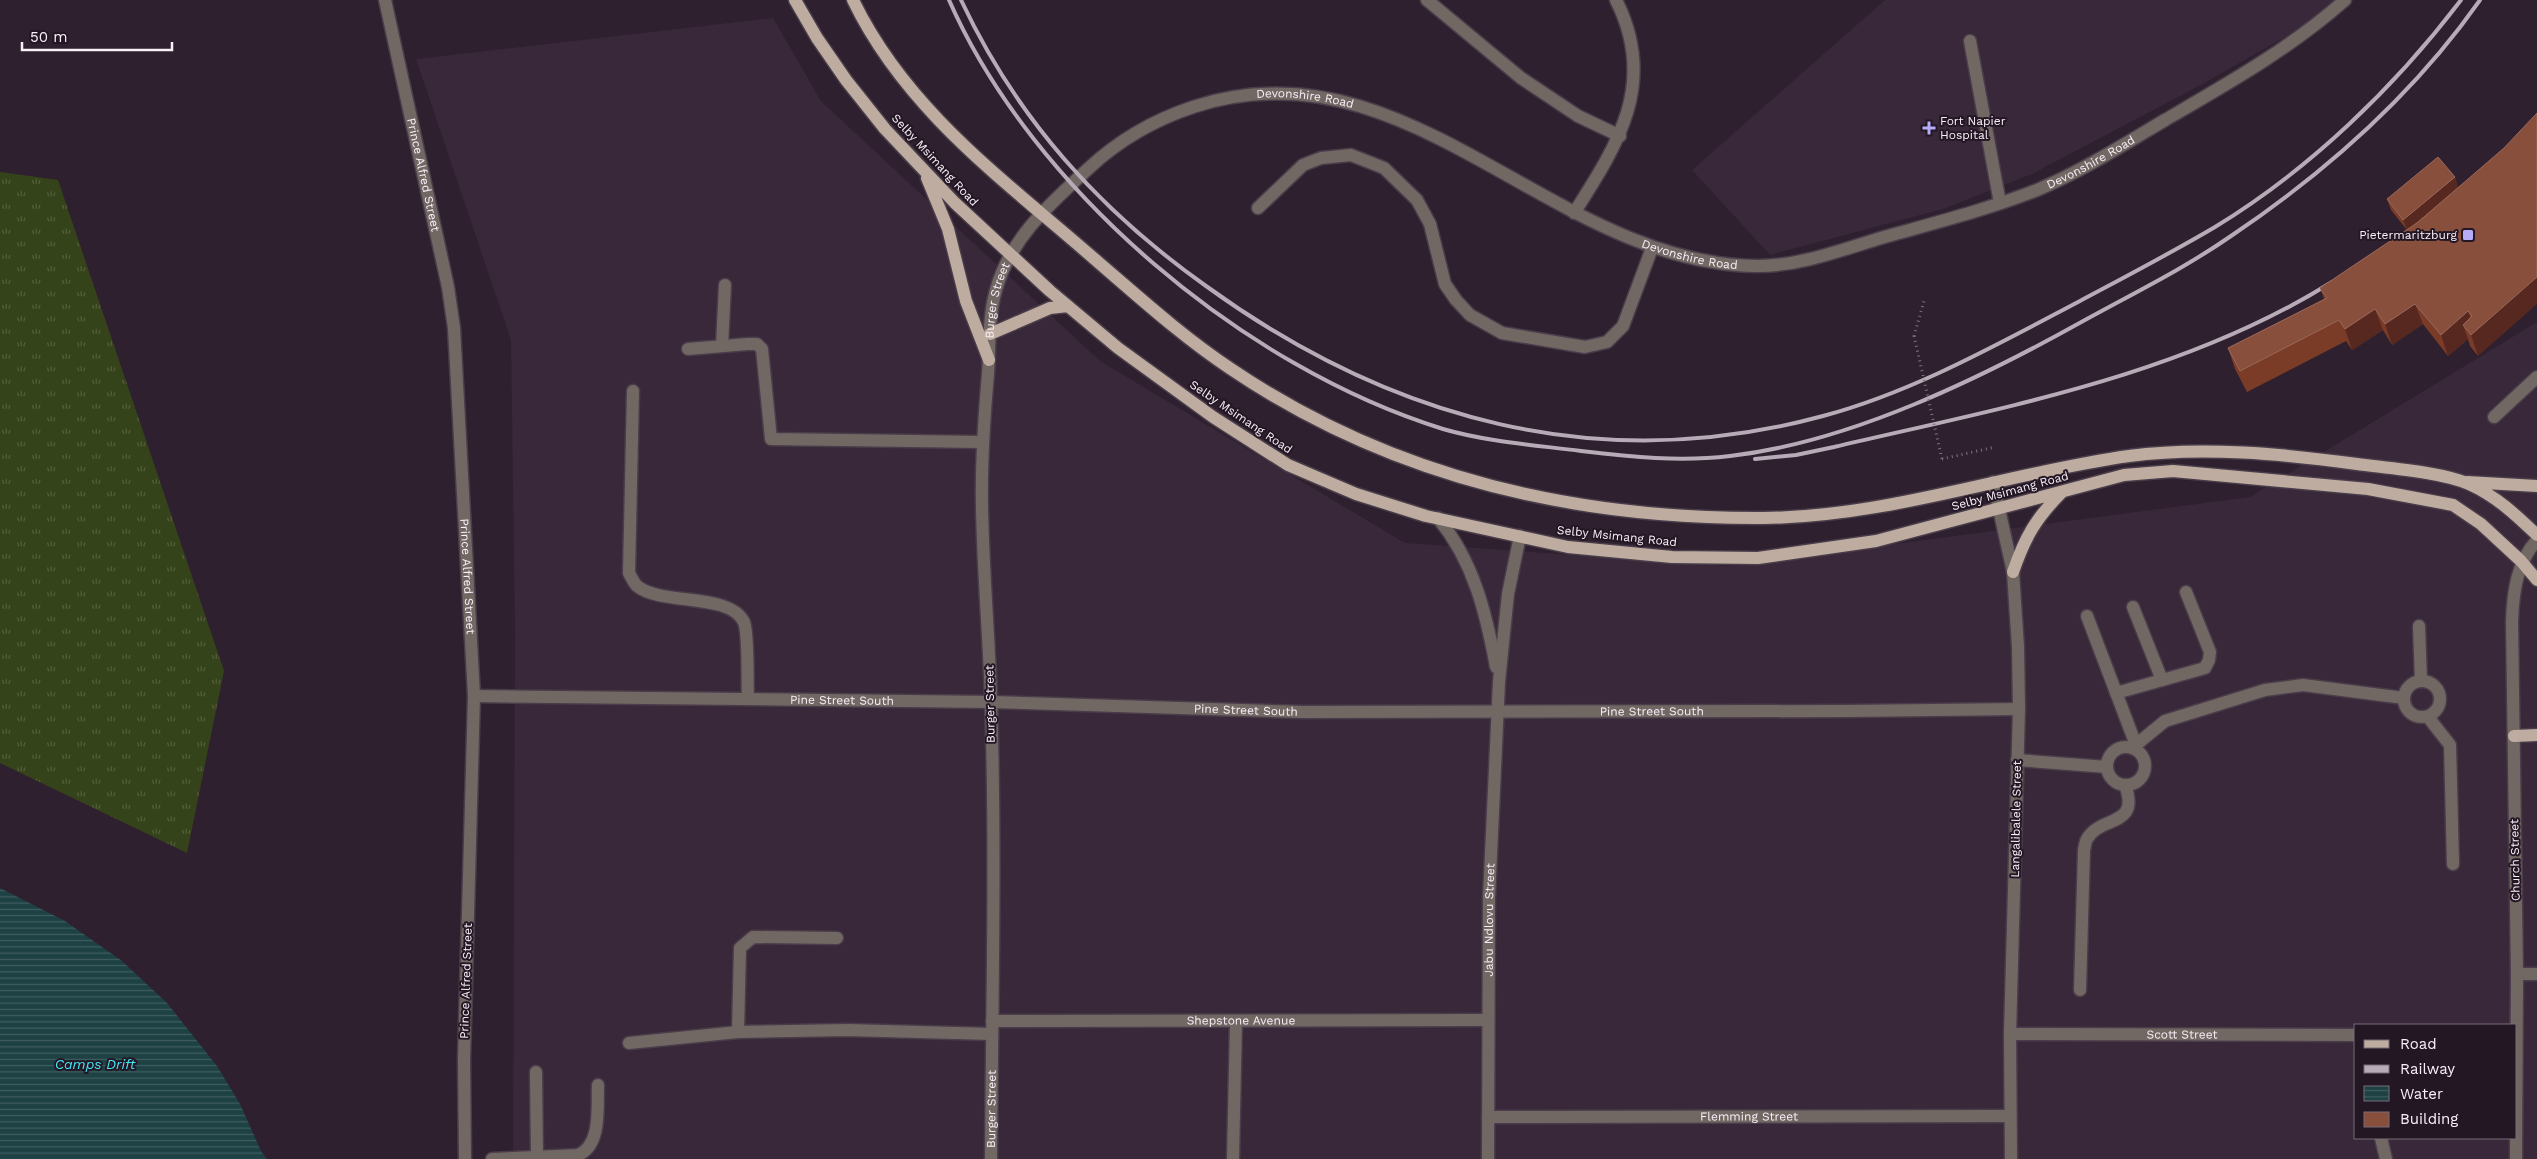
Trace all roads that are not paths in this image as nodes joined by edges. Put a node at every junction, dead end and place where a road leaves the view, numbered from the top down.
1 (385, 0) edge
2 (795, 0) edge
3 (853, 0) edge
4 (1427, 0) edge
5 (1616, 0) edge
6 (2345, 0) edge
7 (1970, 41) dead end
8 (1620, 136) junction
9 (922, 168) junction
10 (2000, 203) junction
11 (1258, 208) dead end
12 (1041, 212) junction
13 (1574, 214) junction
14 (1652, 248) junction
15 (1010, 253) junction
16 (726, 285) dead end
17 (1068, 306) junction
18 (990, 334) junction
19 (722, 346) junction
20 (688, 348) dead end
21 (989, 360) junction
22 (2537, 377) edge
23 (633, 391) dead end
24 (2494, 417) dead end
25 (982, 442) junction
26 (1994, 482) junction
27 (2465, 482) junction
28 (2537, 486) edge
29 (2062, 492) junction
30 (2000, 508) junction
31 (1438, 518) junction
32 (2537, 535) edge
33 (1520, 536) junction
34 (2537, 540) edge
35 (2521, 562) junction
36 (2013, 572) junction
37 (2537, 580) edge
38 (2186, 592) dead end
39 (2133, 607) dead end
40 (2087, 616) dead end
41 (2419, 626) dead end
42 (2162, 680) junction
43 (2422, 681) junction
44 (1499, 682) junction
45 (2116, 693) junction
46 (474, 696) junction
47 (2404, 698) junction
48 (748, 699) junction
49 (992, 702) junction
50 (2019, 709) junction
51 (1499, 711) junction
52 (2428, 717) junction
53 (2537, 735) edge
54 (2514, 736) junction
55 (2134, 747) junction
56 (2017, 760) junction
57 (2107, 767) junction
58 (2125, 785) junction
59 (2453, 864) dead end
60 (837, 938) dead end
61 (2517, 974) junction
62 (2537, 974) edge
63 (2080, 990) dead end
64 (1488, 1020) junction
65 (1236, 1021) junction
66 (2516, 1024) edge
67 (992, 1028) junction
68 (738, 1032) junction
69 (2010, 1034) junction
70 (2354, 1035) edge
71 (629, 1043) dead end
72 (536, 1072) dead end
73 (598, 1085) dead end
74 (2010, 1116) junction
75 (1488, 1117) junction
76 (2381, 1139) edge
77 (2516, 1139) edge
78 (537, 1157) junction
79 (465, 1159) edge
80 (492, 1159) edge
81 (991, 1159) edge
82 (1232, 1159) edge
83 (1488, 1159) edge
84 (2011, 1159) edge
85 (2386, 1159) edge
86 (2516, 1159) edge

1 - 46 street, Prince Alfred Street
2 - 9 main road, Selby Msimang Road
3 - 12 main road, Selby Msimang Road
4 - 8 street
5 - 8 street
6 - 10 street, Devonshire Road
7 - 10 street
8 - 13 street
9 - 15 main road, Selby Msimang Road
9 - 21 main road
10 - 14 street, Devonshire Road
11 - 14 street
12 - 13 street, Devonshire Road
12 - 15 street, Devonshire Road
12 - 26 main road, Selby Msimang Road
13 - 14 street, Devonshire Road
15 - 17 main road, Selby Msimang Road
15 - 18 street, Burger Street
16 - 19 street
17 - 18 main road
17 - 31 main road, Selby Msimang Road
18 - 21 street, Burger Street
19 - 20 street
19 - 25 street
21 - 25 street, Burger Street
22 - 24 street
23 - 48 street
25 - 49 street, Burger Street
26 - 27 main road, Selby Msimang Road
26 - 30 street, Langalibalele Street
27 - 28 main road
27 - 32 main road, Selby Msimang Road
29 - 30 main road, Selby Msimang Road
29 - 35 main road, Selby Msimang Road
29 - 36 main road
30 - 33 main road, Selby Msimang Road
30 - 36 street, Langalibalele Street
31 - 33 main road, Selby Msimang Road
31 - 44 street, Jabu Ndlovu Street
33 - 44 street, Jabu Ndlovu Street
34 - 35 street
35 - 37 main road, Selby Msimang Road
35 - 54 street, Church Street
36 - 50 street, Langalibalele Street
38 - 42 street
39 - 42 street
40 - 45 street
41 - 43 street
42 - 45 street
43 - 47 street
43 - 52 street
44 - 51 street, Jabu Ndlovu Street
45 - 55 street
46 - 48 street, Pine Street South
46 - 79 street, Prince Alfred Street
47 - 52 street
47 - 55 street
48 - 49 street, Pine Street South
49 - 51 street, Pine Street South
49 - 67 street, Burger Street
50 - 51 street, Pine Street South
50 - 56 street, Langalibalele Street
51 - 64 street, Jabu Ndlovu Street
52 - 59 street
53 - 54 main road
54 - 61 street, Church Street
55 - 57 street
55 - 58 street
56 - 57 street
56 - 69 street, Langalibalele Street
57 - 58 street
58 - 63 street
60 - 68 street
61 - 62 street
61 - 66 street, Church Street
64 - 65 street, Shepstone Avenue
64 - 75 street, Jabu Ndlovu Street
65 - 67 street, Shepstone Avenue
65 - 82 street
67 - 68 street, Shepstone Avenue
67 - 81 street, Burger Street
68 - 71 street, Shepstone Avenue
69 - 70 street, Scott Street
69 - 74 street, Langalibalele Street
72 - 78 street
73 - 78 street
74 - 75 street, Flemming Street
74 - 84 street, Langalibalele Street
75 - 83 street, Jabu Ndlovu Street
76 - 85 street
77 - 86 street, Church Street
78 - 80 street

